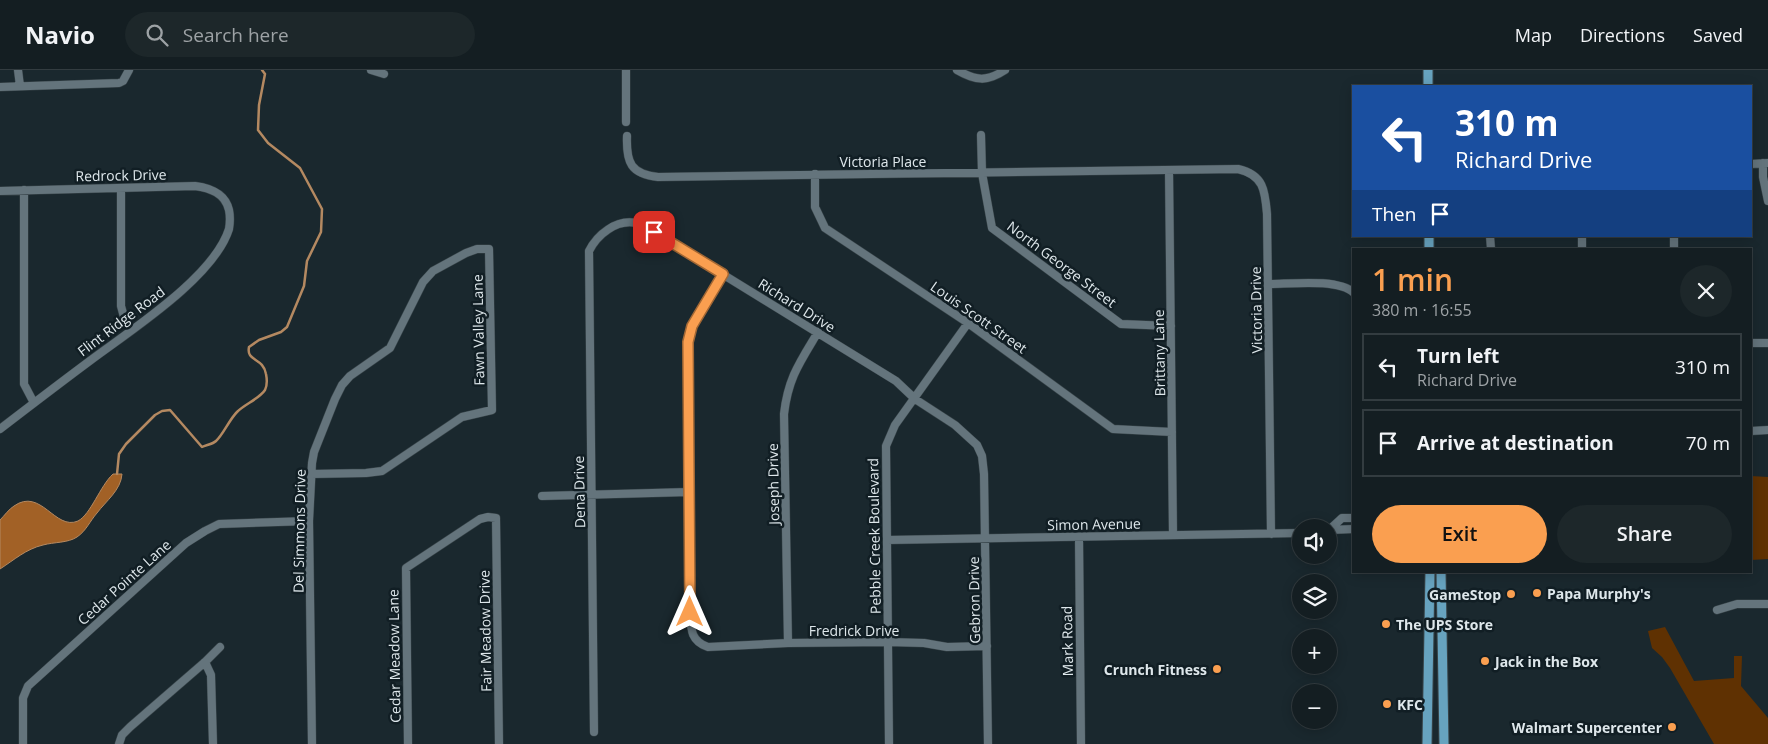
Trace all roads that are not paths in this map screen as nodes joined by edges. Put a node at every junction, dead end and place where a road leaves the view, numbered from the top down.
1 (18, 70) edge
2 (371, 70) edge
3 (626, 70) edge
4 (958, 70) edge
5 (1004, 70) edge
6 (1428, 70) edge
7 (128, 72) edge
8 (384, 74) dead end
9 (1428, 85) edge
10 (0, 86) edge
11 (20, 86) junction
12 (626, 122) dead end
13 (981, 135) dead end
14 (627, 136) dead end
15 (1765, 163) edge
16 (1752, 164) edge
17 (1169, 170) junction
18 (982, 173) junction
19 (815, 174) junction
20 (121, 188) junction
21 (24, 190) junction
22 (0, 191) edge
23 (1768, 201) edge
24 (229, 212) joint
25 (489, 249) joint
26 (589, 252) joint
27 (723, 274) junction
28 (1269, 284) junction
29 (1352, 291) edge
30 (968, 323) junction
31 (1171, 326) junction
32 (131, 329) junction
33 (818, 332) junction
34 (1752, 343) edge
35 (1768, 343) edge
36 (915, 399) junction
37 (34, 403) junction
38 (0, 429) edge
39 (1768, 430) edge
40 (1752, 431) edge
41 (1172, 432) junction
42 (982, 456) joint
43 (311, 474) junction
44 (689, 492) junction
45 (591, 495) junction
46 (542, 496) dead end
47 (496, 518) joint
48 (1352, 518) edge
49 (310, 521) junction
50 (1337, 523) edge
51 (1352, 529) edge
52 (1337, 530) edge
53 (1292, 533) edge
54 (1271, 534) junction
55 (1173, 535) junction
56 (1078, 537) junction
57 (986, 538) junction
58 (886, 540) junction
59 (1430, 573) edge
60 (1440, 573) edge
61 (1768, 604) edge
62 (1717, 610) dead end
63 (888, 642) junction
64 (788, 643) junction
65 (986, 646) junction
66 (220, 647) dead end
67 (205, 662) junction
68 (594, 732) dead end
69 (23, 744) edge
70 (119, 744) edge
71 (213, 744) edge
72 (312, 744) edge
73 (408, 744) edge
74 (500, 744) edge
75 (889, 744) edge
76 (988, 744) edge
77 (1081, 744) edge
78 (1427, 744) edge
79 (1444, 744) edge

1 - 11 street
2 - 8 street
3 - 12 street
4 - 5 street
6 - 9 main road
7 - 11 street
10 - 11 street
13 - 18 street, North George Street
14 - 19 street, Victoria Place
15 - 16 street
15 - 23 street
17 - 18 street, Victoria Place
17 - 28 street, Victoria Drive
17 - 31 street, Brittany Lane
18 - 19 street, Victoria Place
18 - 31 street, North George Street
19 - 30 street, Louis Scott Street
20 - 21 street, Redrock Drive
20 - 24 street, Redrock Drive
20 - 32 street
21 - 22 street, Redrock Drive
21 - 37 street
24 - 32 street, Flint Ridge Road
25 - 43 street, Del Simmons Drive
25 - 43 street, Fawn Valley Lane
26 - 27 street, Richard Drive
26 - 45 street, Dena Drive
27 - 33 street, Richard Drive
27 - 44 street
28 - 29 street
28 - 54 street, Victoria Drive
30 - 36 street, Pebble Creek Boulevard
30 - 41 street, Louis Scott Street
31 - 41 street, Brittany Lane
32 - 37 street, Flint Ridge Road
33 - 36 street, Richard Drive
33 - 64 street, Joseph Drive
34 - 35 street
36 - 42 street, Richard Drive
36 - 58 street, Pebble Creek Boulevard
37 - 38 street, Flint Ridge Road
39 - 40 street
41 - 55 street, Brittany Lane
42 - 57 street, Gebron Drive
43 - 49 street, Del Simmons Drive
44 - 45 street
44 - 64 street, Fredrick Drive
45 - 46 street
45 - 68 street, Dena Drive
47 - 73 street, Cedar Meadow Lane
47 - 74 street, Fair Meadow Drive
48 - 50 street
49 - 69 street, Cedar Pointe Lane
49 - 72 street, Del Simmons Drive
51 - 52 street
53 - 54 street, Simon Avenue
54 - 55 street, Simon Avenue
55 - 56 street, Simon Avenue
56 - 57 street, Simon Avenue
56 - 77 street, Mark Road
57 - 58 street, Simon Avenue
57 - 65 street, Gebron Drive
58 - 63 street, Pebble Creek Boulevard
59 - 78 main road
60 - 79 main road
61 - 62 street
63 - 64 street, Fredrick Drive
63 - 65 street, Fredrick Drive
63 - 75 street, Pebble Creek Boulevard
65 - 76 street, Gebron Drive
66 - 67 street
67 - 70 street
67 - 71 street

